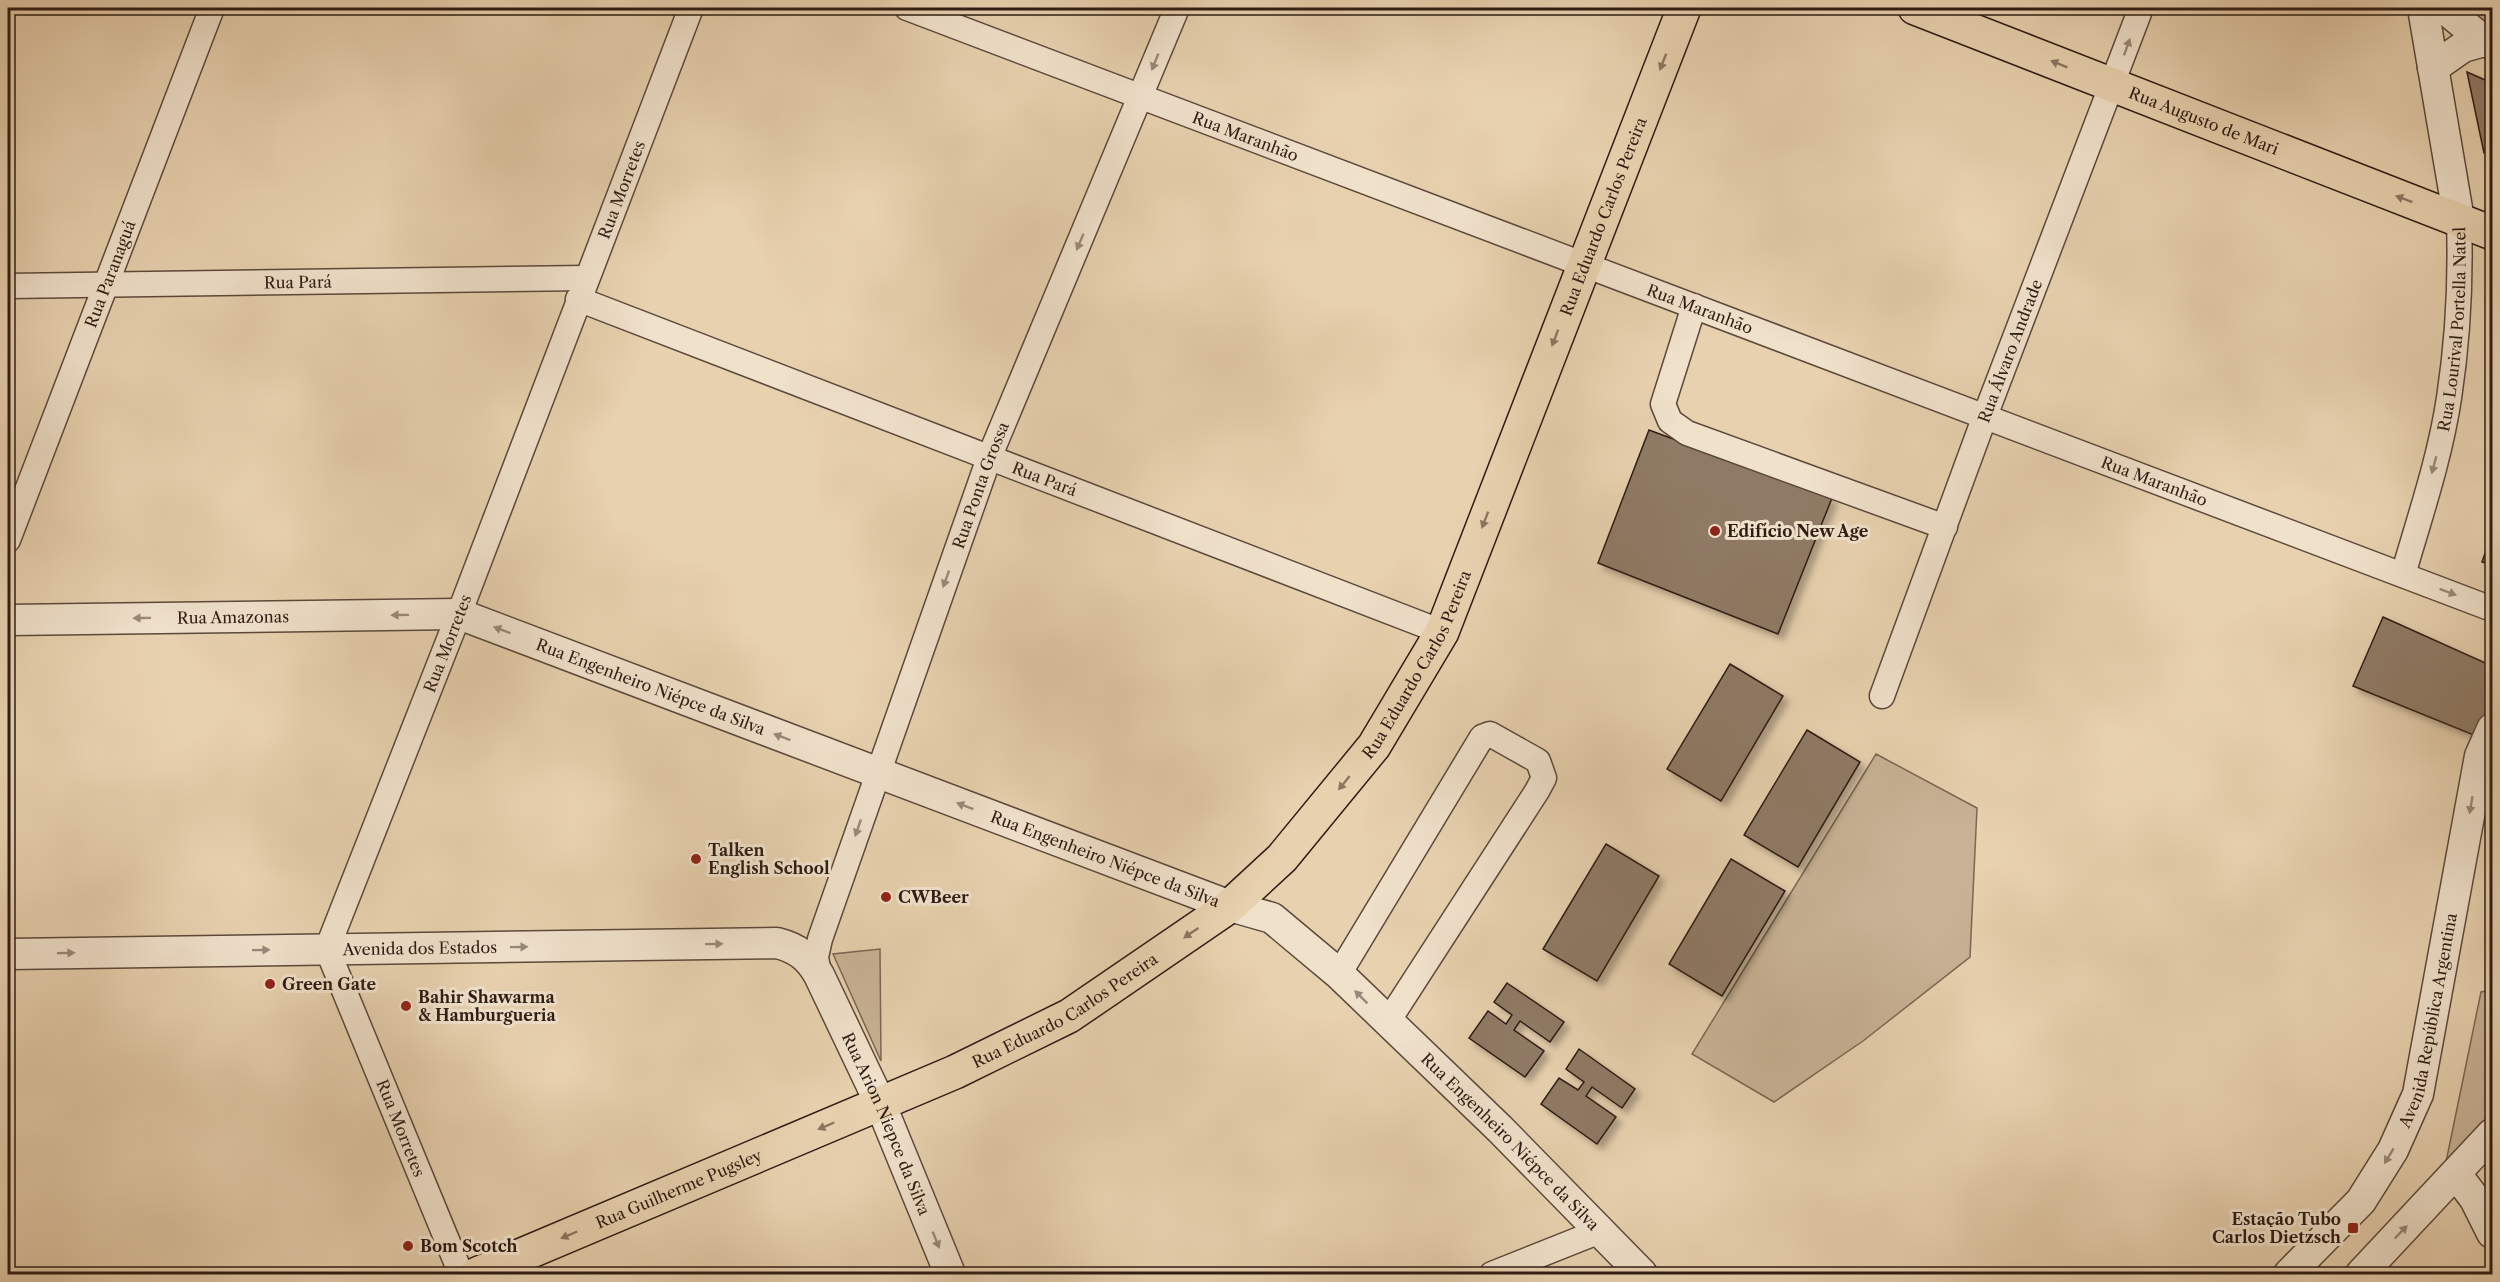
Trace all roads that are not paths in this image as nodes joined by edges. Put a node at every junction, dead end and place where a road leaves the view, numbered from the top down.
1 (212, 8) edge
2 (691, 8) edge
3 (907, 8) edge
4 (1177, 8) edge
5 (1684, 8) edge
6 (1915, 8) edge
7 (2141, 8) edge
8 (2423, 8) edge
9 (2444, 8) edge
10 (2488, 43) edge
11 (2433, 68) junction
12 (2113, 86) junction
13 (1141, 96) junction
14 (2459, 220) junction
15 (2493, 233) edge
16 (1584, 264) junction
17 (105, 284) junction
18 (8, 286) edge
19 (582, 289) junction
20 (1694, 306) junction
21 (1985, 416) junction
22 (989, 458) junction
23 (1946, 527) junction
24 (8, 540) edge
25 (2403, 575) junction
26 (2493, 609) edge
27 (459, 614) junction
28 (8, 620) edge
29 (1442, 632) junction
30 (1882, 696) dead end
31 (2493, 729) edge
32 (877, 773) junction
33 (1230, 906) junction
34 (327, 949) junction
35 (8, 954) edge
36 (1339, 974) junction
37 (819, 975) junction
38 (1387, 1023) junction
39 (880, 1103) junction
40 (2493, 1134) edge
41 (2456, 1174) junction
42 (1600, 1231) junction
43 (2493, 1233) edge
44 (461, 1275) edge
45 (477, 1275) edge
46 (950, 1275) edge
47 (1492, 1275) edge
48 (1642, 1275) edge
49 (2289, 1275) edge
50 (2361, 1275) edge

1 - 17 street, Rua Paranaguá
2 - 19 street, Rua Morretes
3 - 13 street, Rua Maranhão
4 -> 13 street, Rua Ponta Grossa
5 -> 16 main road, Rua Eduardo Carlos Pereira
12 -> 6 main road, Rua Augusto de Mari
12 -> 7 street, Rua Álvaro Andrade
8 - 11 street, Rua Lourival Portella Natel
9 - 10 street
10 - 11 street
11 - 14 street, Rua Lourival Portella Natel
14 -> 12 main road, Rua Augusto de Mari
12 - 21 street, Rua Álvaro Andrade
13 - 16 street, Rua Maranhão
13 -> 22 street, Rua Ponta Grossa
14 - 15 main road, Rua Augusto de Mari
14 -> 25 street, Rua Lourival Portella Natel
16 - 20 street, Rua Maranhão
16 -> 29 main road, Rua Eduardo Carlos Pereira
17 - 18 street, Rua Pará
17 - 19 street, Rua Pará
17 - 24 street, Rua Paranaguá
19 - 22 street, Rua Pará
19 - 27 street, Rua Morretes
20 - 21 street, Rua Maranhão
20 - 23 street
21 - 23 street, Rua Álvaro Andrade
21 - 25 street, Rua Maranhão
22 - 29 street, Rua Pará
22 -> 32 street, Rua Ponta Grossa
23 - 30 street, Rua Álvaro Andrade
25 -> 26 street, Rua Maranhão
27 -> 28 street, Rua Amazonas
32 -> 27 street, Rua Engenheiro Niépce da Silva
27 - 34 street, Rua Morretes
29 -> 33 main road, Rua Eduardo Carlos Pereira
31 -> 49 street, Avenida República Argentina
33 -> 32 street, Rua Engenheiro Niépce da Silva
32 -> 37 street, Rua Ponta Grossa
33 - 36 street, Rua Engenheiro Niépce da Silva
33 -> 39 main road, Rua Eduardo Carlos Pereira
35 -> 34 street, Avenida dos Estados
34 -> 37 street, Avenida dos Estados
34 - 44 street, Rua Morretes
38 -> 36 street, Rua Engenheiro Niépce da Silva
36 - 38 street
37 - 39 street, Rua Arion Niepce da Silva
38 - 42 street, Rua Engenheiro Niépce da Silva
39 -> 45 main road, Rua Guilherme Pugsley
39 -> 46 street, Rua Arion Niepce da Silva
40 - 41 street
41 - 43 street
50 -> 41 street
42 - 47 street
42 - 48 street, Rua Engenheiro Niépce da Silva

